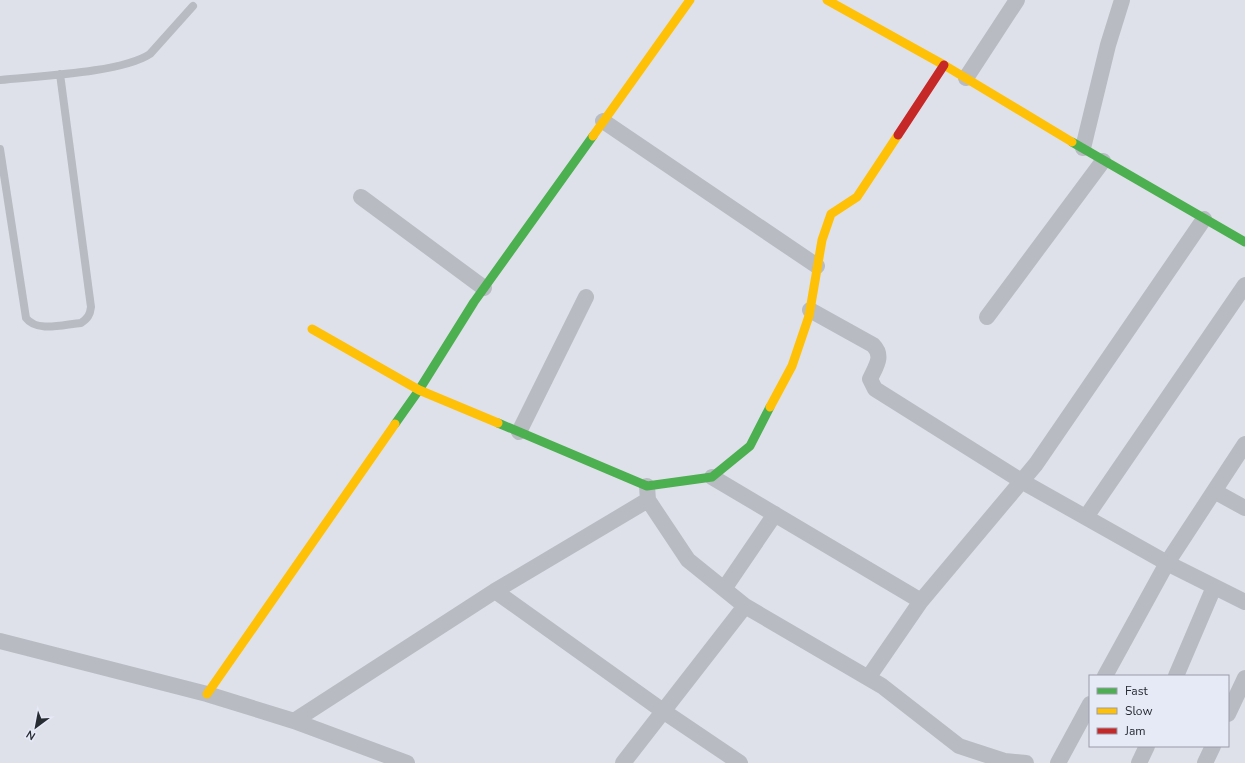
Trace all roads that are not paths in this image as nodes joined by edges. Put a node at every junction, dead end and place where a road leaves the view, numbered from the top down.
1 (690, 0) edge
2 (827, 0) edge
3 (1017, 0) edge
4 (1122, 0) edge
5 (193, 6) dead end
6 (944, 65) junction
7 (60, 74) junction
8 (966, 78) junction
9 (0, 80) edge
10 (603, 121) junction
11 (1083, 148) junction
12 (0, 149) edge
13 (1103, 161) junction
14 (361, 197) dead end
15 (1204, 219) junction
16 (1245, 242) edge
17 (817, 266) junction
18 (1245, 285) edge
19 (484, 288) junction
20 (586, 297) dead end
21 (810, 310) junction
22 (987, 317) dead end
23 (312, 329) dead end
24 (419, 390) junction
25 (519, 432) junction
26 (1245, 444) edge
27 (712, 477) junction
28 (1023, 482) junction
29 (1214, 491) junction
30 (648, 493) junction
31 (1245, 508) edge
32 (775, 514) junction
33 (1086, 517) junction
34 (1167, 563) junction
35 (1214, 587) junction
36 (724, 589) junction
37 (495, 591) junction
38 (921, 601) junction
39 (1245, 602) edge
40 (745, 606) junction
41 (0, 641) edge
42 (1106, 675) edge
43 (1176, 675) edge
44 (868, 678) junction
45 (1245, 678) edge
46 (207, 694) junction
47 (1089, 706) edge
48 (663, 711) junction
49 (1229, 712) edge
50 (294, 720) junction
51 (1147, 747) edge
52 (1213, 747) edge
53 (406, 763) edge
54 (623, 763) edge
55 (740, 763) edge
56 (1026, 763) edge
57 (1058, 763) edge
58 (1139, 763) edge
59 (1205, 763) edge

1 - 10 street
2 - 6 street
3 - 8 street
4 - 11 street
5 - 7 lane
6 - 8 street
6 - 17 street
7 - 9 lane
7 - 12 lane
8 - 11 street
10 - 17 street
10 - 19 street
11 - 13 street
13 - 15 street
13 - 22 street
14 - 19 street
15 - 16 street
15 - 28 street
17 - 21 street
18 - 33 street
19 - 24 street
20 - 25 street
21 - 27 street
21 - 28 street
23 - 24 street
24 - 25 street
24 - 46 street
25 - 30 street
26 - 29 street
27 - 30 street
27 - 32 street
28 - 33 street
28 - 38 street
29 - 31 street
29 - 34 street
30 - 36 street
30 - 37 street
32 - 36 street
32 - 38 street
33 - 34 street
34 - 35 street
34 - 42 street
35 - 39 street
35 - 43 street
36 - 40 street
37 - 48 street
37 - 50 street
38 - 44 street
40 - 44 street
40 - 48 street
41 - 46 street
44 - 56 street
45 - 49 street
46 - 50 street
47 - 57 street
48 - 54 street
48 - 55 street
50 - 53 street
51 - 58 street
52 - 59 street

